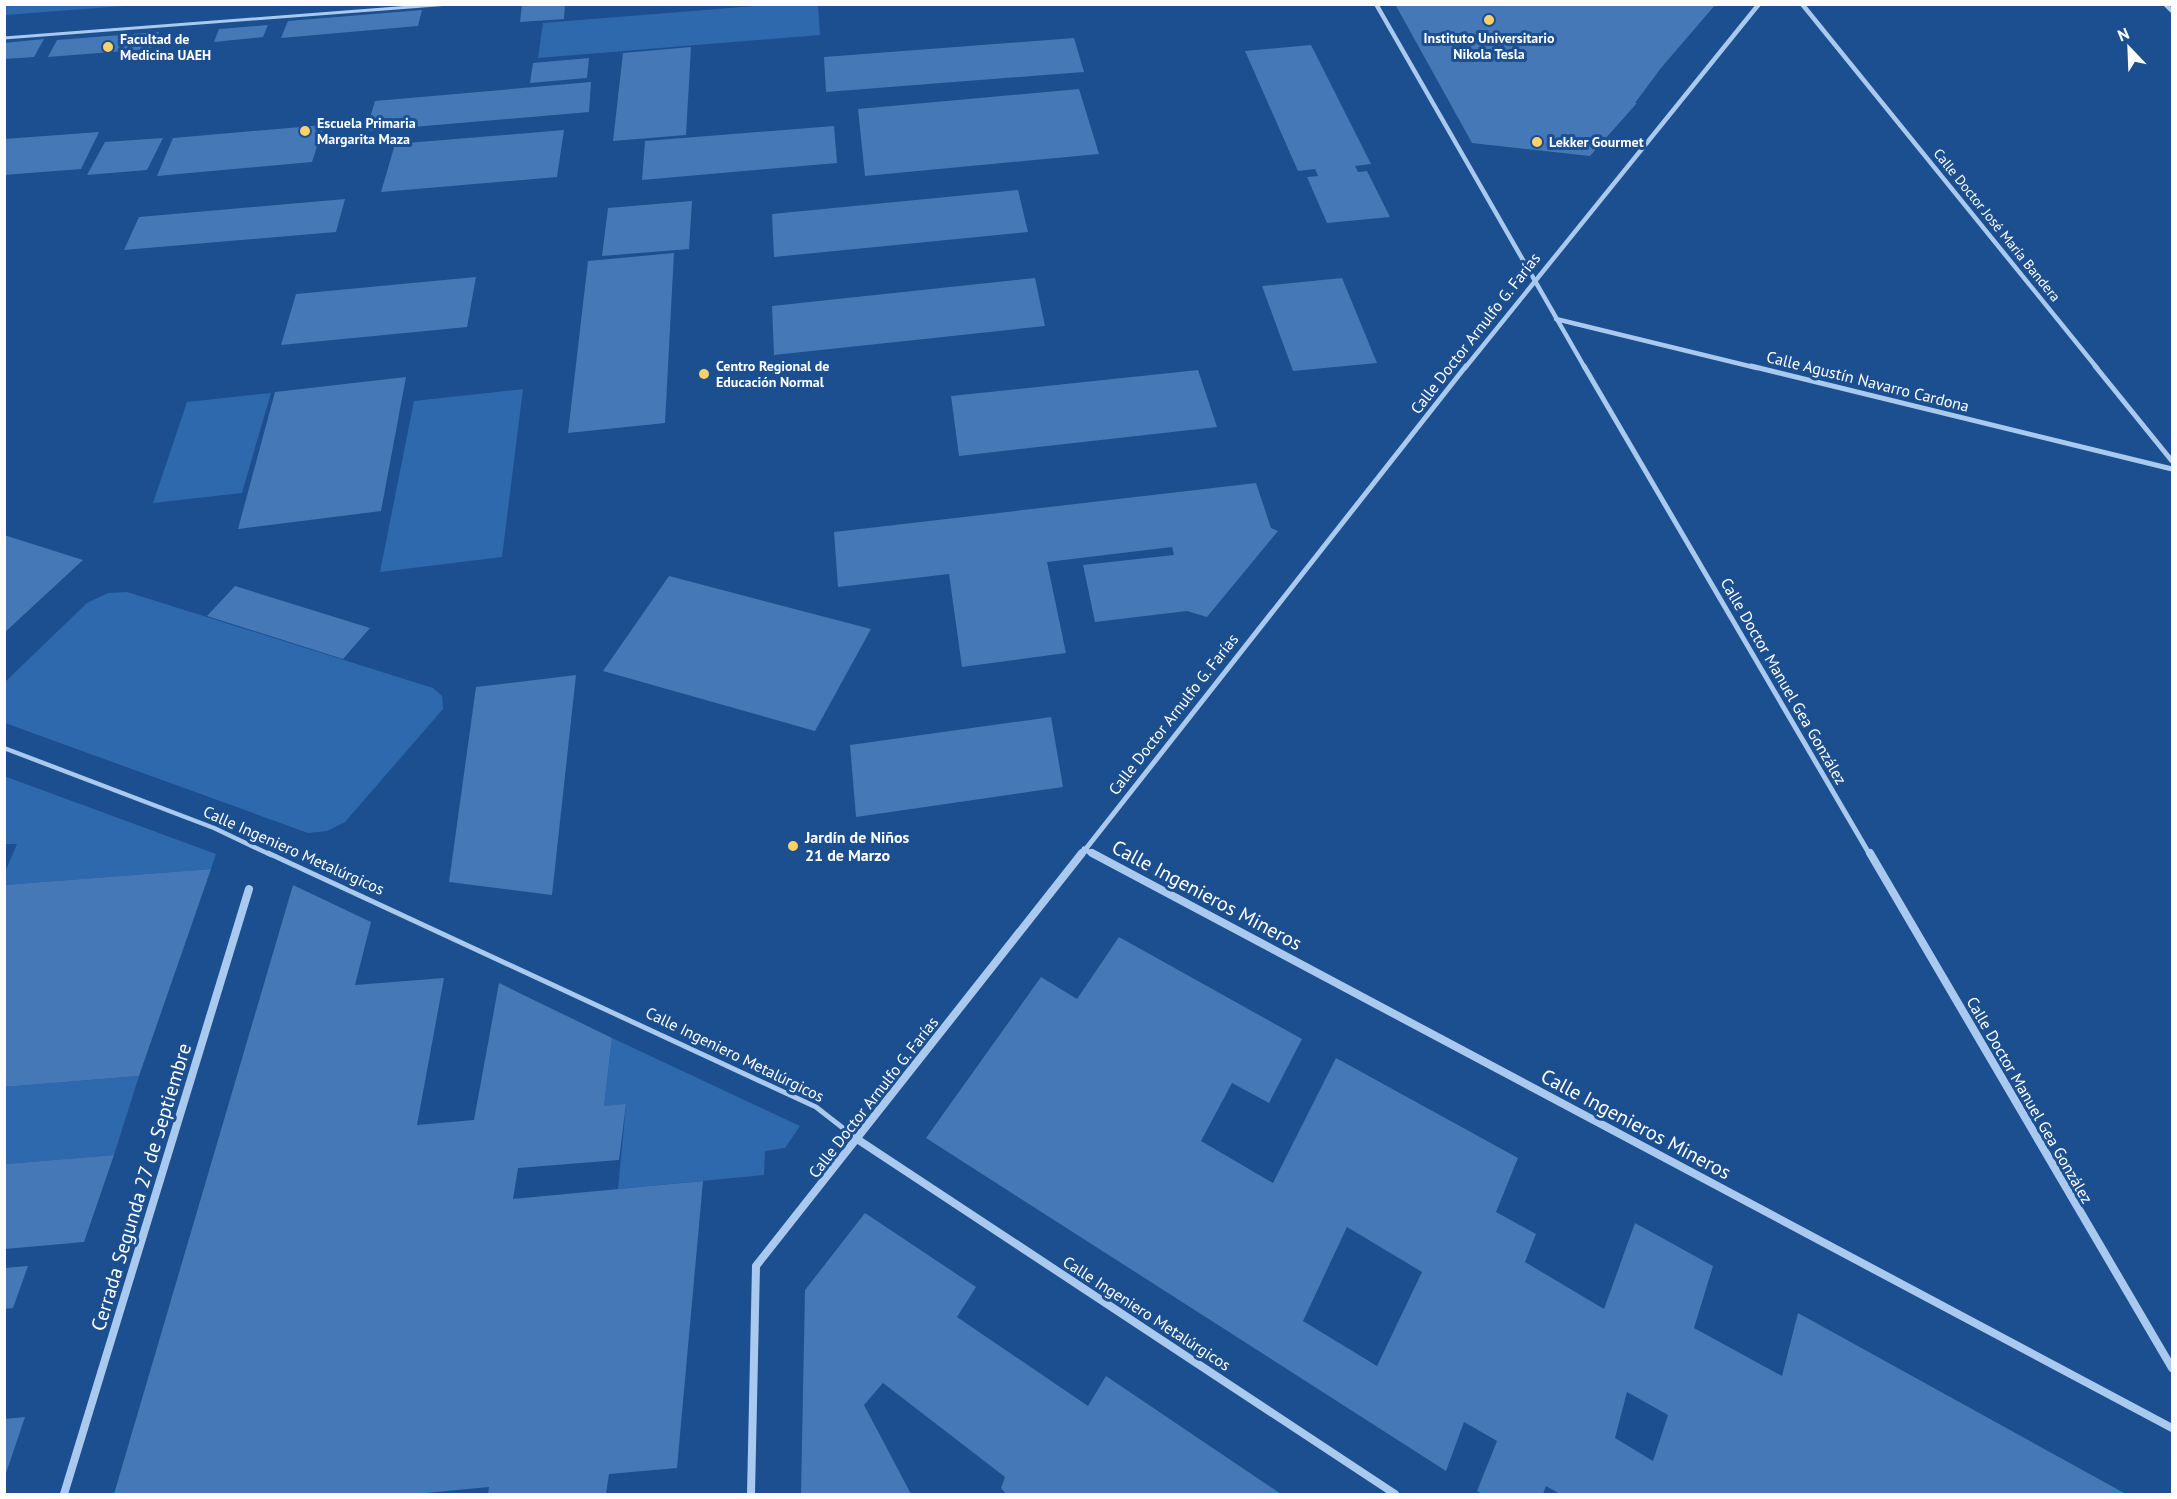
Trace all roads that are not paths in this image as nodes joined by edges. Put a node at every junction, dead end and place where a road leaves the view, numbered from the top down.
1 (449, 4) edge
2 (1376, 4) edge
3 (1759, 4) edge
4 (1802, 4) edge
5 (2164, 4) edge
6 (2172, 12) edge
7 (4, 38) edge
8 (1534, 280) junction
9 (1556, 319) junction
10 (2172, 460) edge
11 (2172, 469) edge
12 (4, 748) edge
13 (1084, 849) junction
14 (249, 889) dead end
15 (857, 1139) junction
16 (2172, 1368) edge
17 (2172, 1428) edge
18 (64, 1494) edge
19 (751, 1494) edge
20 (1395, 1494) edge

1 - 7 lane
2 - 8 street, Calle Doctor Manuel Gea González
3 - 8 street, Calle Doctor Arnulfo G. Farías
4 - 10 street, Calle Doctor José María Bandera
5 - 6 street
8 - 9 street, Calle Doctor Manuel Gea González
8 - 13 street, Calle Doctor Arnulfo G. Farías
9 - 11 street, Calle Agustín Navarro Cardona
9 - 16 street, Calle Doctor Manuel Gea González
12 - 15 lane, Calle Ingeniero Metalúrgicos
13 - 15 street, Calle Doctor Arnulfo G. Farías
13 - 17 street, Calle Ingenieros Mineros
14 - 18 street, Cerrada Segunda 27 de Septiembre
15 - 19 street, Calle Doctor Arnulfo G. Farías
15 - 20 street, Calle Ingeniero Metalúrgicos

